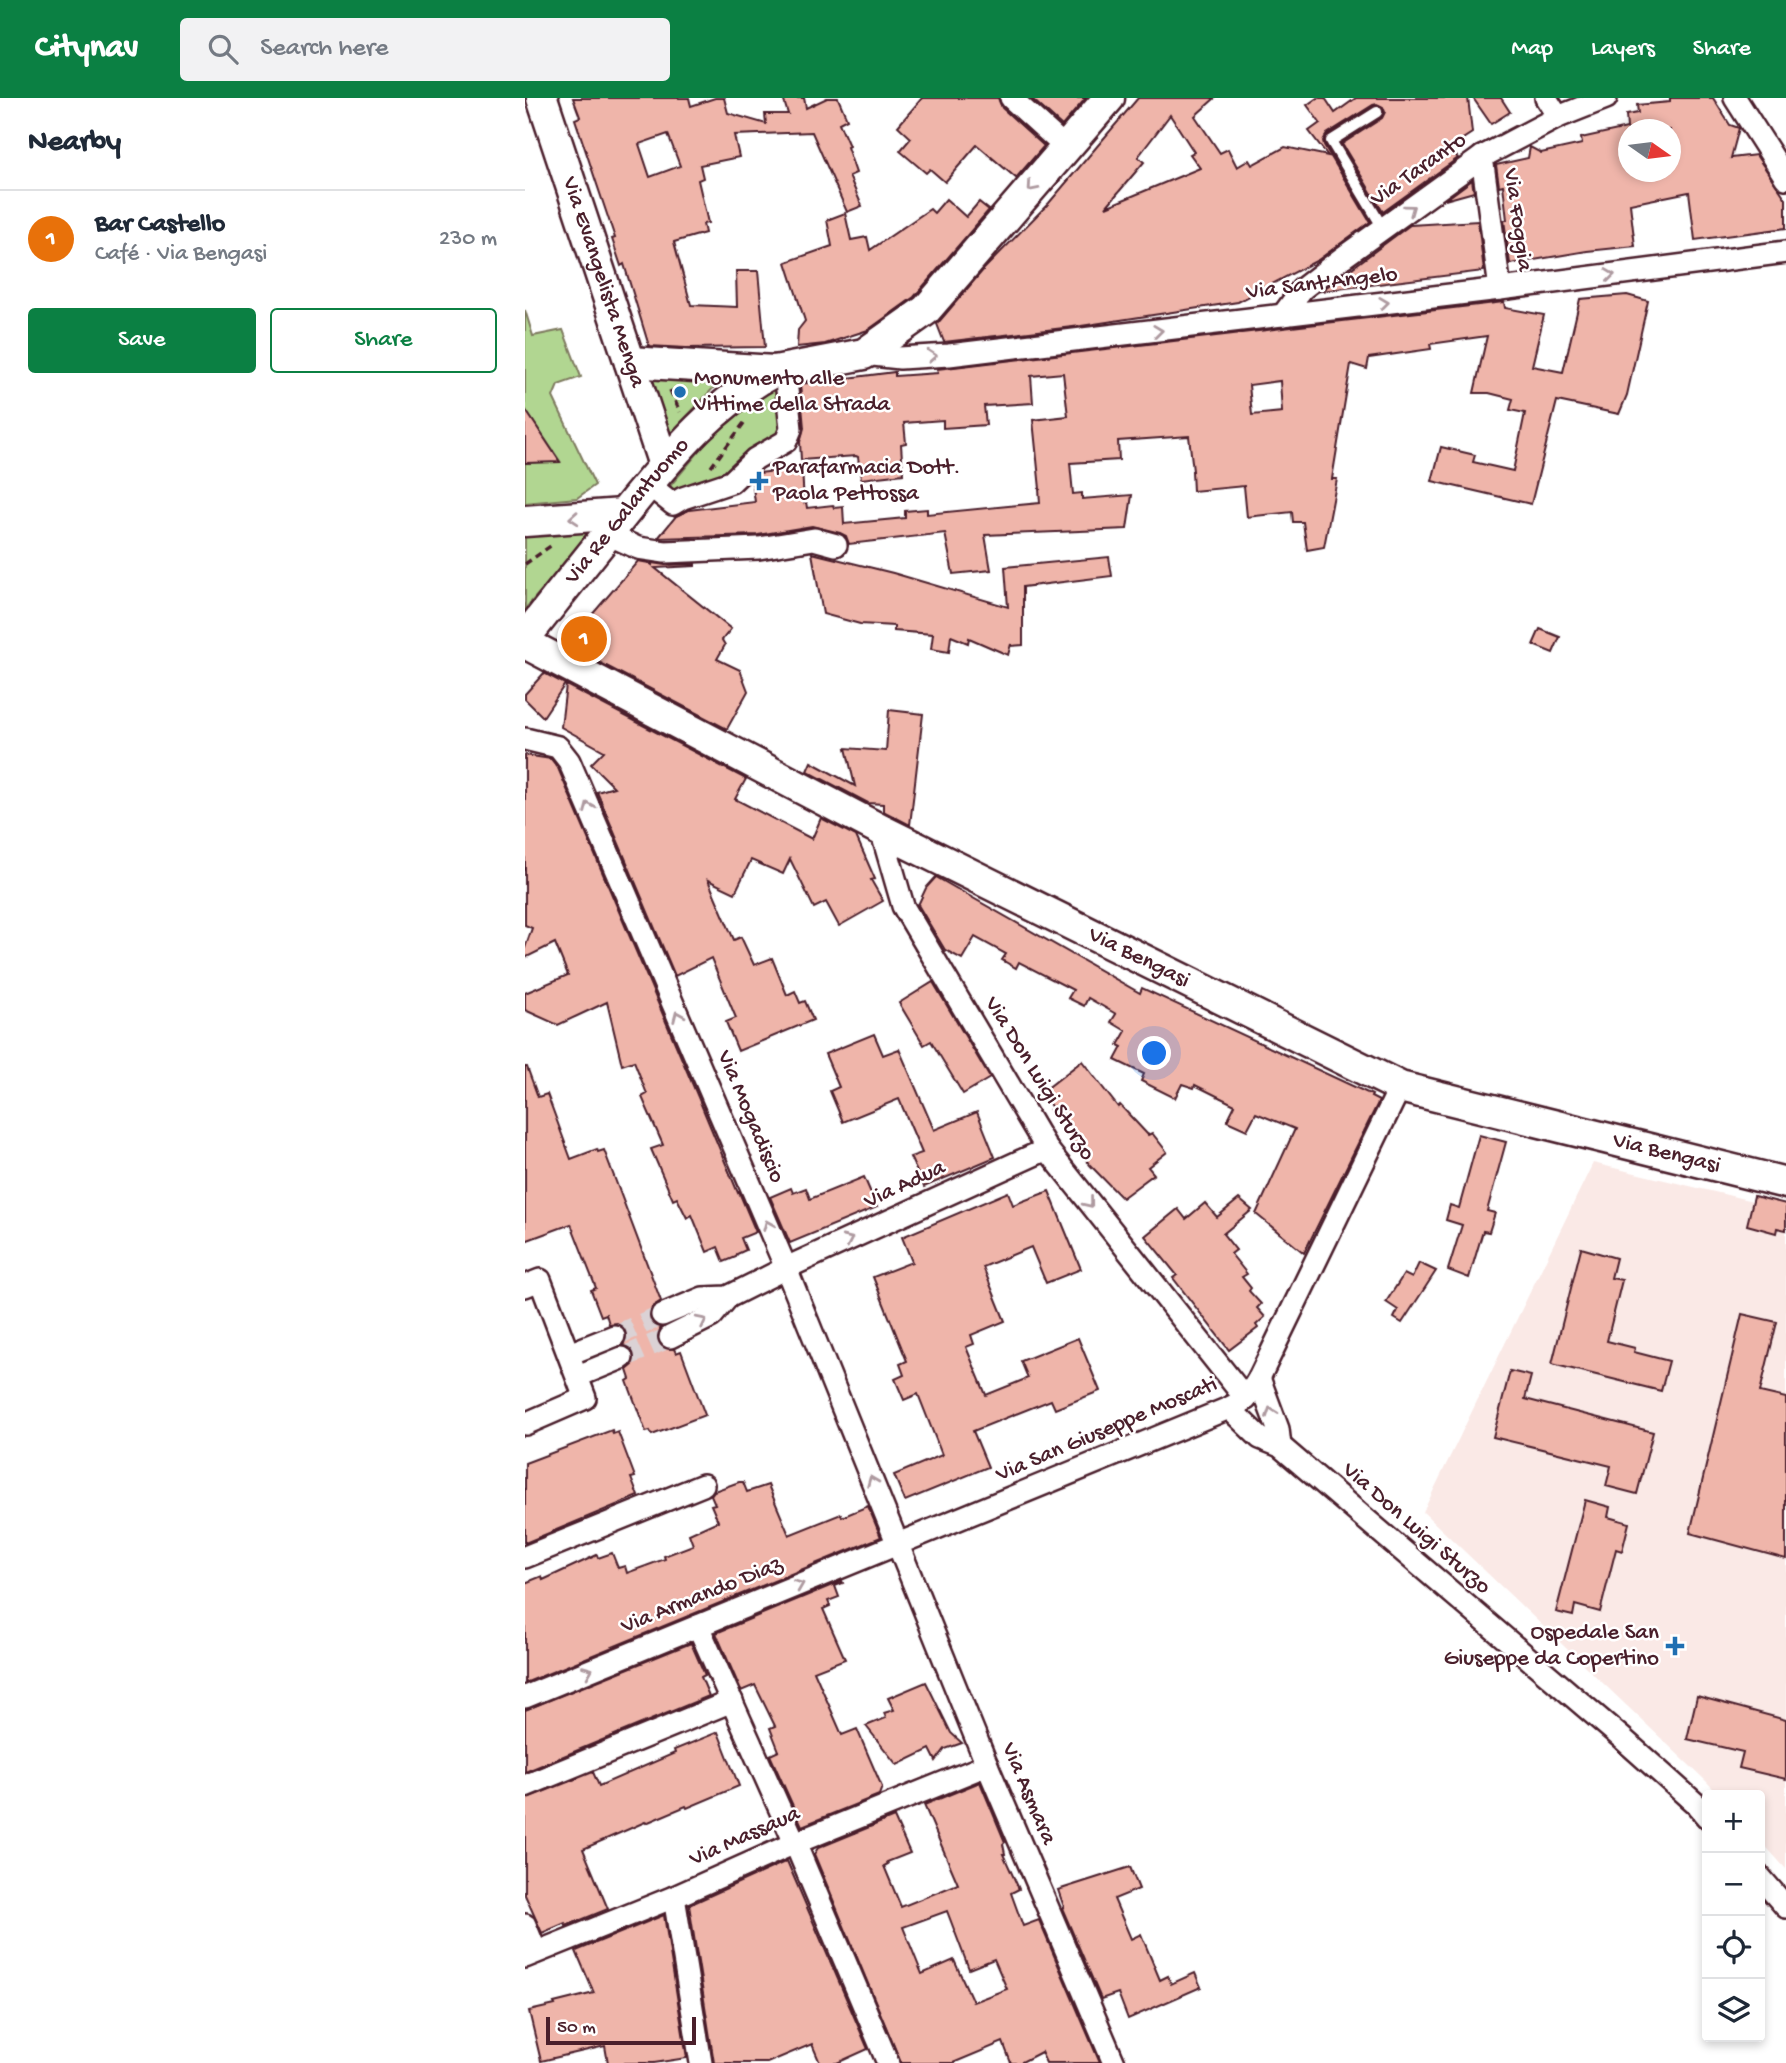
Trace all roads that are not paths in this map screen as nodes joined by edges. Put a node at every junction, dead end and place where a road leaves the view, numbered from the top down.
1 (542, 98) edge
2 (1011, 98) edge
3 (1109, 98) edge
4 (1546, 98) edge
5 (1606, 98) edge
6 (1735, 98) edge
7 (1377, 112) dead end
8 (1558, 117) junction
9 (1066, 148) junction
10 (1482, 157) junction
11 (1786, 178) edge
12 (1383, 228) junction
13 (1786, 252) edge
14 (1500, 289) junction
15 (1283, 315) junction
16 (864, 354) junction
17 (644, 362) junction
18 (780, 370) junction
19 (656, 475) junction
20 (525, 521) edge
21 (615, 524) junction
22 (836, 545) dead end
23 (525, 640) edge
24 (525, 739) edge
25 (881, 830) junction
26 (1400, 1087) junction
27 (1047, 1149) junction
28 (1786, 1183) edge
29 (786, 1268) junction
30 (525, 1286) edge
31 (727, 1297) junction
32 (661, 1315) tunnel mouth
33 (614, 1336) tunnel mouth
34 (670, 1337) tunnel mouth
35 (569, 1354) junction
36 (622, 1358) tunnel mouth
37 (578, 1376) junction
38 (1259, 1378) junction
39 (1237, 1404) junction
40 (525, 1424) edge
41 (1280, 1446) junction
42 (703, 1485) dead end
43 (898, 1544) junction
44 (525, 1557) edge
45 (698, 1626) junction
46 (525, 1697) edge
47 (732, 1701) junction
48 (987, 1765) junction
49 (525, 1786) edge
50 (1702, 1812) edge
51 (795, 1843) junction
52 (1765, 1883) edge
53 (674, 1897) junction
54 (1786, 1907) edge
55 (525, 1925) edge
56 (531, 1955) edge
57 (701, 2063) edge
58 (888, 2063) edge
59 (1114, 2063) edge

1 - 17 street, Via Evangelista Menga
2 - 9 street
3 - 9 street
4 - 8 street
5 - 8 street, Via Taranto
6 - 11 street
7 - 12 lane
8 - 10 street, Via Taranto
9 -> 16 street
12 -> 10 street, Via Taranto
10 - 14 street, Via Foggia
12 - 15 street, Via Taranto
14 -> 13 street, Via Sant'Angelo
15 -> 14 street, Via Sant'Angelo
16 -> 15 street, Via Sant'Angelo
16 - 18 street
17 - 18 street
17 - 19 street, Via Evangelista Menga
18 - 19 street, Via Re Galantuomo
18 - 19 street
19 - 21 street, Via Re Galantuomo
21 -> 20 street
21 - 22 street
21 - 23 street, Via Re Galantuomo
23 - 25 street, Via Bengasi
29 -> 24 street, Via Mogadiscio
25 - 26 street, Via Bengasi
25 - 27 street, Via Don Luigi Sturzo
26 - 28 street, Via Bengasi
26 - 38 street, Via San Giuseppe Moscati
29 -> 27 street, Via Adua
27 -> 39 street, Via Don Luigi Sturzo
29 - 31 street, Via Adua
43 -> 29 street, Via Mogadiscio
30 - 35 street
31 - 32 street
34 -> 31 street
33 - 35 street
35 - 37 street
36 - 37 street
37 - 40 street
38 - 39 street, Via San Giuseppe Moscati
41 -> 38 street
39 - 41 street, Via Don Luigi Sturzo
39 - 43 street, Via San Giuseppe Moscati
41 - 50 street, Via Don Luigi Sturzo
42 - 44 street
45 -> 43 street, Via Armando Diaz
43 - 48 street, Via Asmara
46 -> 45 street, Via Armando Diaz
45 - 47 street
47 - 49 street
47 - 51 street
48 - 51 street, Via Massaua
48 - 59 street, Via Asmara
51 - 53 street, Via Massaua
51 - 58 street
52 - 54 street
53 - 56 street, Via Massaua
53 - 57 street
55 - 56 street

